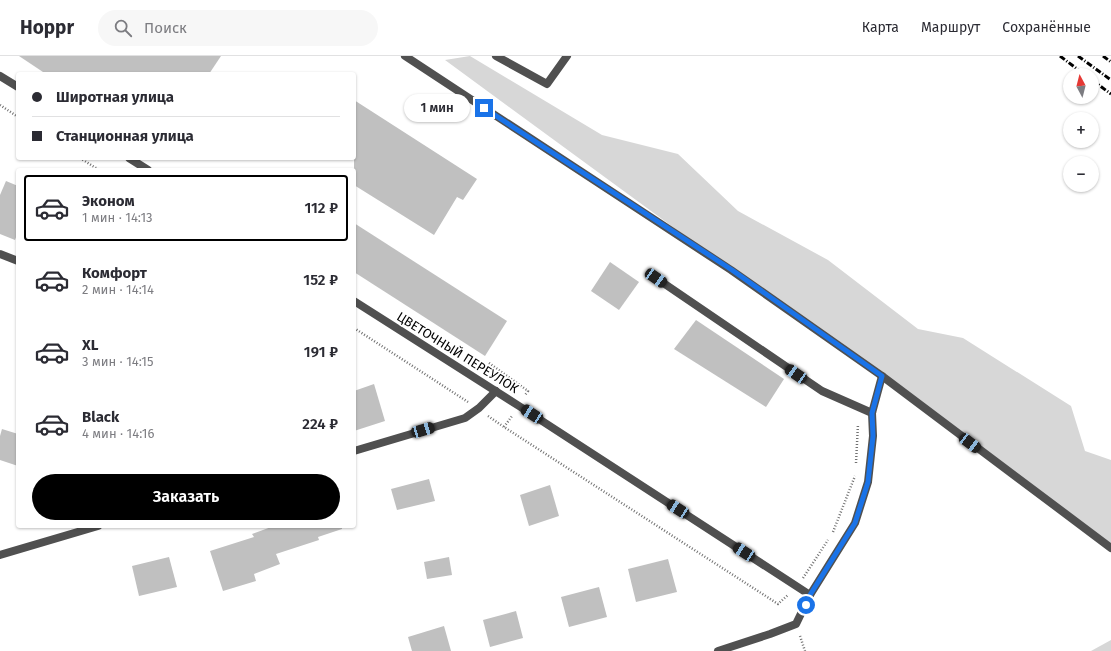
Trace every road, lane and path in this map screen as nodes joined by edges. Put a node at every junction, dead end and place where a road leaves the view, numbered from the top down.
1 (406, 56) edge
2 (496, 56) edge
3 (567, 56) edge
4 (0, 76) edge
5 (16, 86) edge
6 (0, 105) edge
7 (16, 116) edge
8 (83, 160) edge
9 (133, 160) edge
10 (96, 168) edge
11 (145, 168) edge
12 (0, 254) edge
13 (16, 260) edge
14 (656, 278) dead end
15 (356, 302) edge
16 (882, 376) junction
17 (496, 391) junction
18 (872, 413) junction
19 (356, 450) edge
20 (91, 528) edge
21 (1111, 548) edge
22 (0, 555) edge
23 (810, 595) junction
24 (796, 624) junction
25 (718, 651) edge
26 (806, 651) edge

1 - 16 street
2 - 3 street
4 - 5 street
6 - 7 path
8 - 10 path
9 - 11 street
12 - 13 street
14 - 18 street
15 - 17 street, ЦВЕТОЧНЫЙ ПЕРЕУЛОК
16 - 18 street
16 - 21 street
17 - 19 street
17 - 23 street, ЦВЕТОЧНЫЙ ПЕРЕУЛОК
18 - 23 street
20 - 22 street
23 - 24 street
24 - 25 street
24 - 26 path

